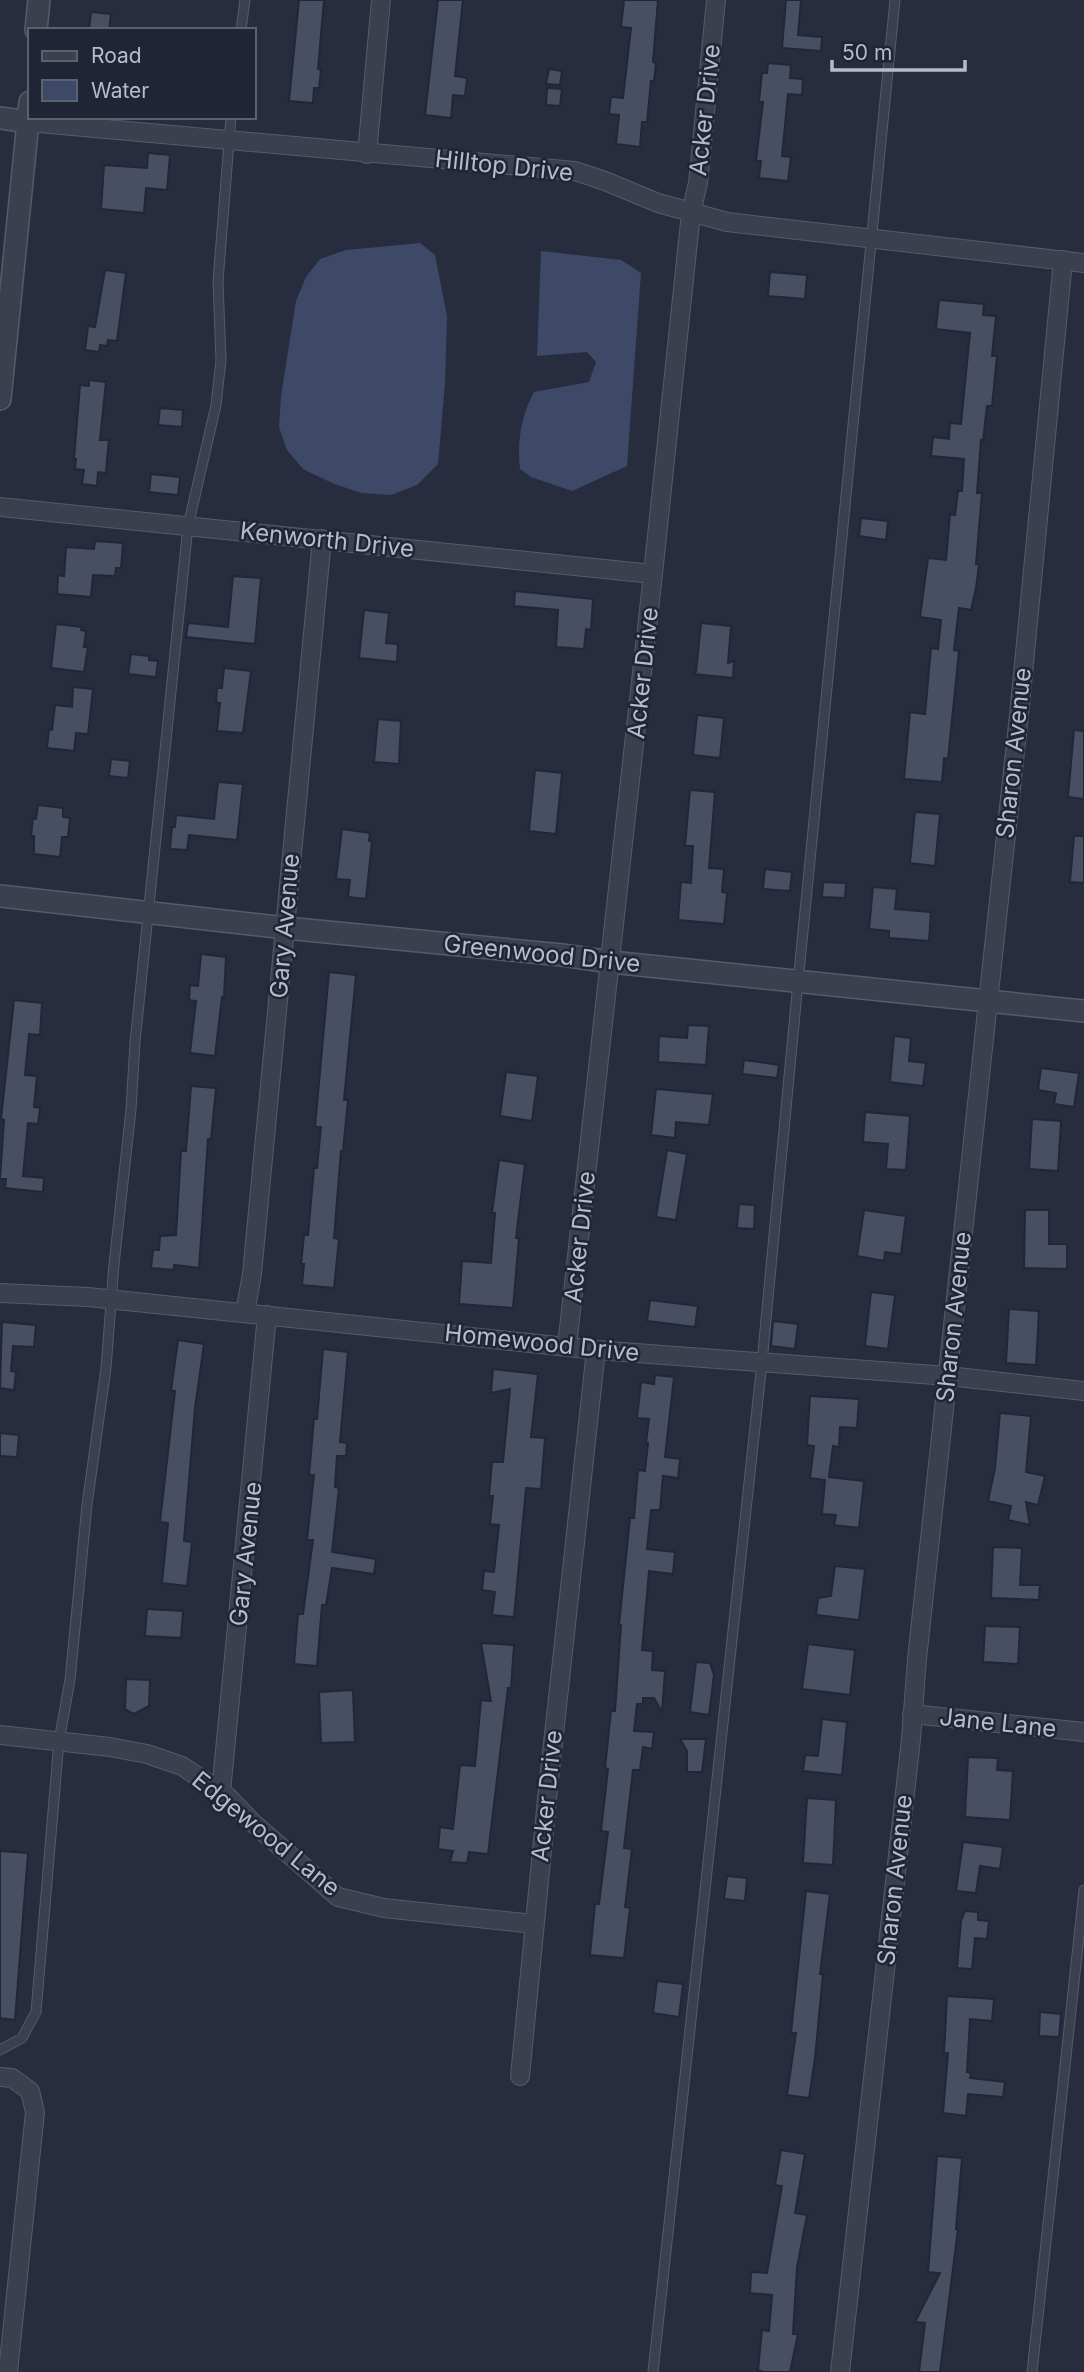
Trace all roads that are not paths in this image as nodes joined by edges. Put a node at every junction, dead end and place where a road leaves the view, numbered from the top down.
1 (39, 0) edge
2 (245, 0) edge
3 (381, 0) edge
4 (716, 0) edge
5 (895, 0) edge
6 (36, 28) edge
7 (241, 28) edge
8 (28, 112) edge
9 (0, 118) edge
10 (28, 119) edge
11 (77, 119) edge
12 (232, 119) edge
13 (229, 141) junction
14 (367, 154) junction
15 (691, 214) junction
16 (871, 238) junction
17 (1063, 260) junction
18 (1084, 262) edge
19 (0, 399) edge
20 (0, 507) edge
21 (188, 526) junction
22 (322, 539) junction
23 (653, 574) junction
24 (0, 896) edge
25 (148, 913) junction
26 (286, 928) junction
27 (611, 962) junction
28 (798, 982) junction
29 (988, 1001) junction
30 (1084, 1011) edge
31 (0, 1293) edge
32 (111, 1299) junction
33 (245, 1313) junction
34 (267, 1315) junction
35 (567, 1346) junction
36 (596, 1350) junction
37 (762, 1362) junction
38 (948, 1376) junction
39 (1084, 1391) edge
40 (912, 1714) junction
41 (1084, 1732) edge
42 (0, 1735) edge
43 (59, 1741) junction
44 (221, 1792) junction
45 (1084, 1890) edge
46 (534, 1924) junction
47 (0, 2050) edge
48 (520, 2076) dead end
49 (0, 2077) edge
50 (8, 2372) edge
51 (653, 2372) edge
52 (840, 2372) edge
53 (1031, 2372) edge

1 - 6 street
2 - 7 lane
3 - 14 street
4 - 15 street, Acker Drive
5 - 16 lane
8 - 9 street, Hilltop Drive
10 - 19 street
11 - 13 street, Hilltop Drive
12 - 13 lane
13 - 14 street, Hilltop Drive
13 - 21 lane
14 - 15 street, Hilltop Drive
15 - 16 street, Hilltop Drive
15 - 23 street, Acker Drive
16 - 17 street, Hilltop Drive
16 - 28 lane
17 - 18 street, Hilltop Drive
17 - 29 street, Sharon Avenue
20 - 21 street, Kenworth Drive
21 - 22 street, Kenworth Drive
21 - 25 lane
22 - 23 street, Kenworth Drive
22 - 26 street, Gary Avenue
23 - 27 street, Acker Drive
24 - 25 street, Greenwood Drive
25 - 26 street, Greenwood Drive
25 - 32 lane
26 - 27 street, Greenwood Drive
26 - 33 street, Gary Avenue
27 - 28 street, Greenwood Drive
27 - 35 street, Acker Drive
28 - 29 street, Greenwood Drive
28 - 37 lane
29 - 30 street, Greenwood Drive
29 - 38 street, Sharon Avenue
31 - 32 street, Homewood Drive
32 - 33 street, Homewood Drive
32 - 43 lane
33 - 34 street, Homewood Drive
34 - 35 street, Homewood Drive
34 - 44 street, Gary Avenue
35 - 36 street, Homewood Drive
36 - 37 street, Homewood Drive
36 - 46 street, Acker Drive
37 - 38 street, Homewood Drive
37 - 51 lane
38 - 39 street, Homewood Drive
38 - 40 street, Sharon Avenue
40 - 41 street, Jane Lane
40 - 52 street, Sharon Avenue
42 - 43 street, Edgewood Lane
43 - 44 street, Edgewood Lane
43 - 47 lane
44 - 46 street, Edgewood Lane
45 - 53 lane
46 - 48 street, Acker Drive
49 - 50 street

